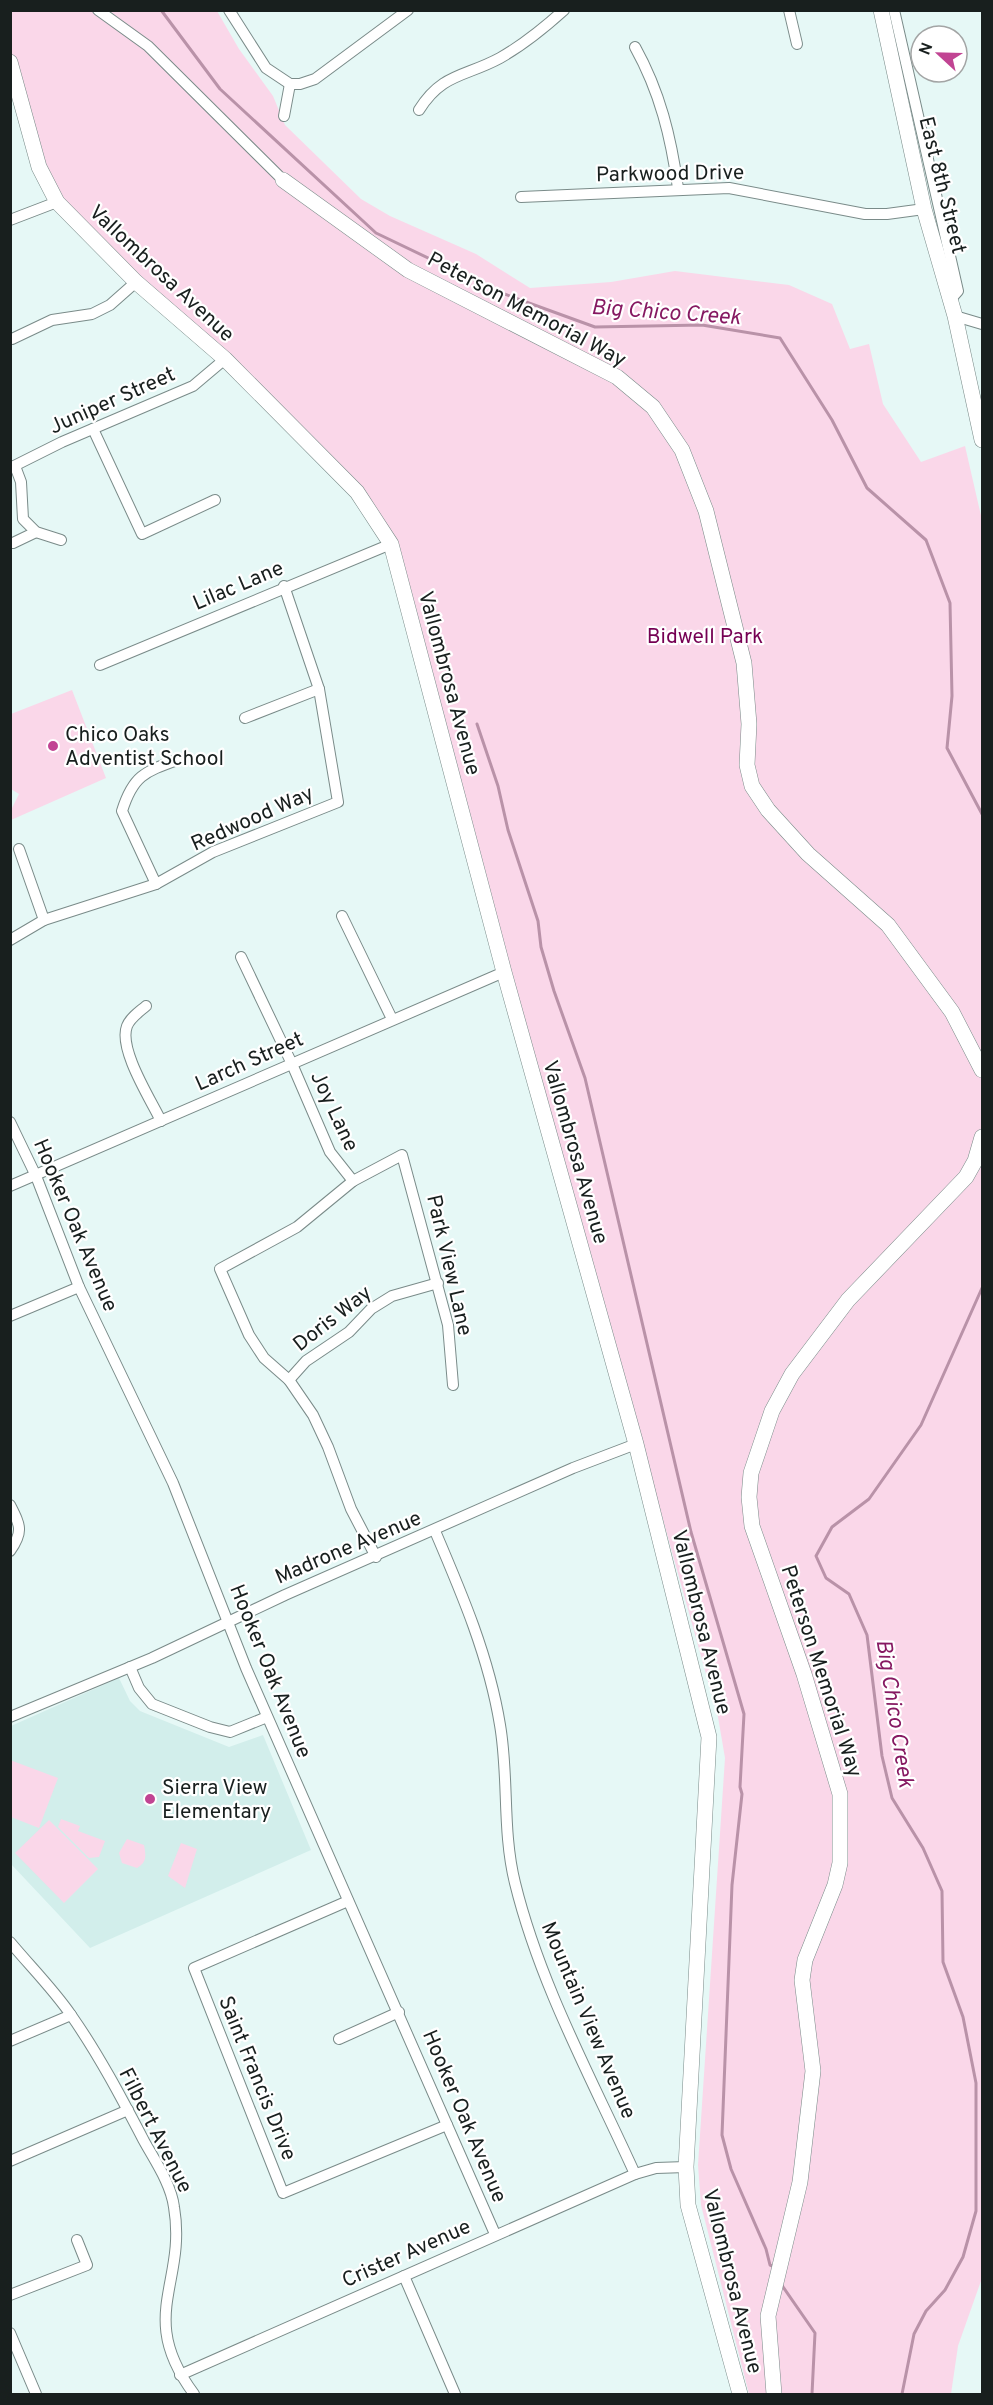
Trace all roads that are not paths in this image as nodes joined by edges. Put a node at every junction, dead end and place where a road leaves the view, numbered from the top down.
1 (98, 10) edge
2 (230, 10) edge
3 (408, 10) edge
4 (564, 10) edge
5 (789, 10) edge
6 (881, 10) edge
7 (894, 10) edge
8 (797, 44) dead end
9 (635, 47) dead end
10 (10, 62) edge
11 (290, 84) junction
12 (419, 110) dead end
13 (284, 116) dead end
14 (283, 180) joint
15 (678, 188) junction
16 (521, 197) dead end
17 (57, 202) junction
18 (924, 209) junction
19 (10, 220) edge
20 (136, 282) junction
21 (950, 300) junction
22 (955, 316) junction
23 (982, 324) edge
24 (12, 339) dead end
25 (225, 359) junction
26 (93, 429) junction
27 (982, 440) edge
28 (13, 467) edge
29 (215, 500) dead end
30 (36, 532) junction
31 (61, 540) dead end
32 (14, 543) dead end
33 (391, 544) junction
34 (284, 586) junction
35 (100, 665) dead end
36 (319, 689) junction
37 (245, 718) dead end
38 (177, 760) dead end
39 (19, 849) dead end
40 (156, 884) junction
41 (342, 915) dead end
42 (44, 920) junction
43 (10, 940) edge
44 (241, 957) dead end
45 (504, 972) junction
46 (146, 1006) dead end
47 (392, 1019) junction
48 (292, 1064) junction
49 (982, 1070) edge
50 (161, 1121) junction
51 (10, 1122) edge
52 (982, 1137) edge
53 (36, 1176) junction
54 (353, 1181) junction
55 (10, 1186) edge
56 (438, 1283) junction
57 (79, 1287) junction
58 (10, 1316) edge
59 (288, 1380) junction
60 (453, 1385) dead end
61 (636, 1444) junction
62 (10, 1505) edge
63 (435, 1531) junction
64 (10, 1551) edge
65 (376, 1557) junction
66 (229, 1621) junction
67 (130, 1667) junction
68 (267, 1717) junction
69 (10, 1718) edge
70 (348, 1900) junction
71 (10, 1942) edge
72 (399, 2012) junction
73 (71, 2015) junction
74 (339, 2039) dead end
75 (10, 2041) edge
76 (128, 2110) junction
77 (447, 2125) junction
78 (10, 2161) edge
79 (686, 2167) junction
80 (635, 2174) junction
81 (495, 2234) junction
82 (77, 2240) dead end
83 (404, 2276) junction
84 (10, 2295) edge
85 (10, 2333) edge
86 (180, 2375) junction
87 (36, 2394) edge
88 (194, 2394) edge
89 (455, 2394) edge
90 (740, 2394) edge
91 (774, 2394) edge

1 - 14 street, Peterson Memorial Way
2 - 11 street
3 - 11 street
4 - 12 street
5 - 8 street
6 - 18 street, East 8th Street
7 - 21 street
9 - 15 street
10 - 17 street, Vallombrosa Avenue
11 - 13 street
14 - 49 street, Peterson Memorial Way
15 - 16 street, Parkwood Drive
15 - 18 street, Parkwood Drive
17 - 19 street
17 - 20 street, Vallombrosa Avenue
18 - 21 street, East 8th Street
20 - 24 street
20 - 25 street, Vallombrosa Avenue
21 - 22 street, East 8th Street
22 - 23 street
22 - 27 street, East 8th Street
25 - 26 street, Juniper Street
25 - 33 street, Vallombrosa Avenue
26 - 28 street, Juniper Street
26 - 29 street
28 - 30 street
30 - 31 street
30 - 32 street
33 - 34 street, Lilac Lane
33 - 45 street, Vallombrosa Avenue
34 - 35 street, Lilac Lane
34 - 36 street, Redwood Way
36 - 37 street
36 - 40 street, Redwood Way
38 - 40 street
39 - 42 street
40 - 42 street, Redwood Way
41 - 47 street
42 - 43 street, Redwood Way
44 - 48 street, Joy Lane
45 - 47 street, Larch Street
45 - 61 street, Vallombrosa Avenue
46 - 50 street
47 - 48 street, Larch Street
48 - 50 street, Larch Street
48 - 54 street, Joy Lane
50 - 53 street, Larch Street
51 - 53 street, Hooker Oak Avenue
52 - 91 street, Peterson Memorial Way
53 - 55 street, Larch Street
53 - 57 street, Hooker Oak Avenue
54 - 56 street, Park View Lane
54 - 59 street
56 - 59 street, Doris Way
56 - 60 street, Park View Lane
57 - 58 street
57 - 66 street, Hooker Oak Avenue
59 - 65 street
61 - 63 street, Madrone Avenue
61 - 79 street, Vallombrosa Avenue
62 - 64 street
63 - 65 street, Madrone Avenue
63 - 80 street, Mountain View Avenue
65 - 66 street, Madrone Avenue
66 - 67 street, Madrone Avenue
66 - 68 street, Hooker Oak Avenue
67 - 68 street
67 - 69 street, Madrone Avenue
68 - 70 street, Hooker Oak Avenue
70 - 72 street, Hooker Oak Avenue
70 - 77 street, Saint Francis Drive
71 - 73 street, Filbert Avenue
72 - 74 street
72 - 77 street, Hooker Oak Avenue
73 - 75 street
73 - 76 street, Filbert Avenue
76 - 78 street
76 - 86 street, Filbert Avenue
77 - 81 street, Hooker Oak Avenue
79 - 80 street, Crister Avenue
79 - 90 street, Vallombrosa Avenue
80 - 81 street, Crister Avenue
81 - 83 street, Crister Avenue
82 - 84 street
83 - 86 street, Crister Avenue
83 - 89 street
85 - 87 street
86 - 88 street, Filbert Avenue

